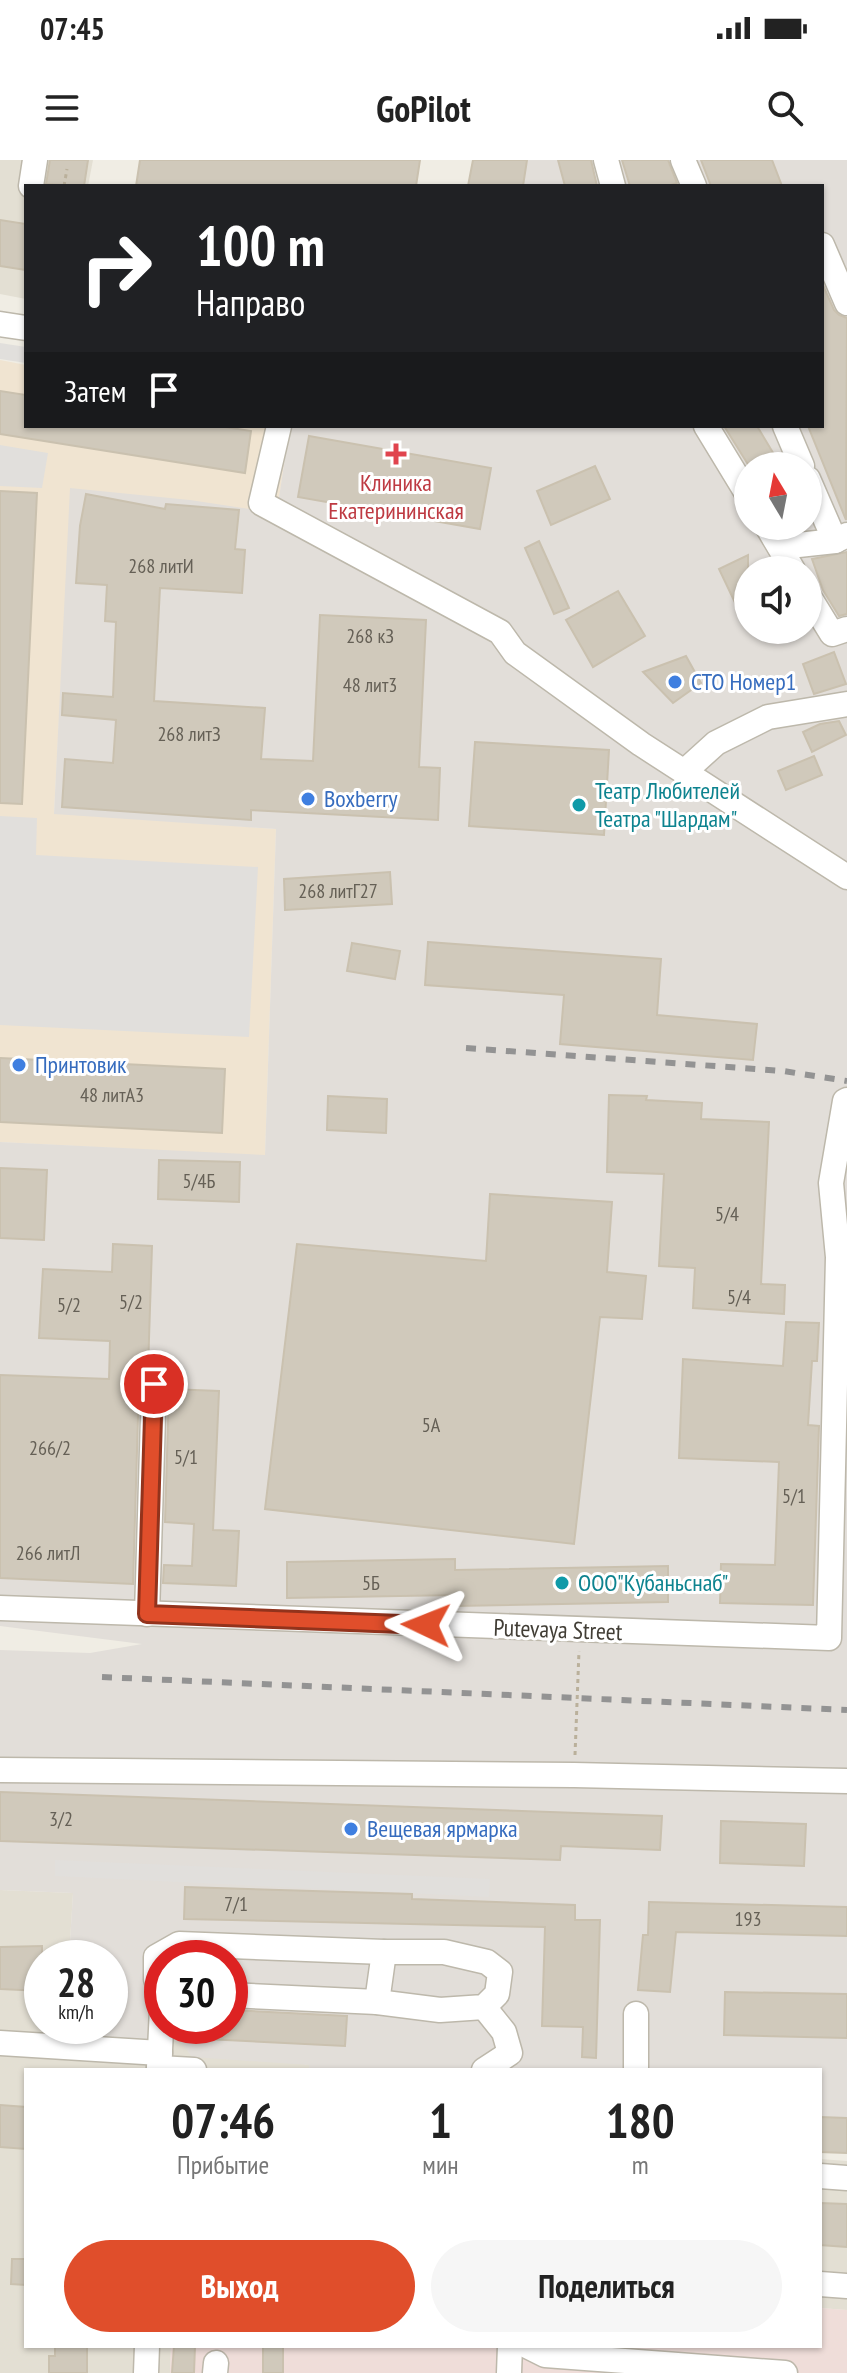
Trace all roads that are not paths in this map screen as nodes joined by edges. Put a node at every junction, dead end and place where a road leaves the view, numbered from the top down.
1 (35, 160) edge
2 (606, 160) edge
3 (683, 160) edge
4 (31, 184) edge
5 (612, 184) edge
6 (693, 184) edge
7 (824, 250) edge
8 (847, 303) edge
9 (0, 324) edge
10 (24, 328) edge
11 (279, 428) edge
12 (707, 428) edge
13 (786, 428) edge
14 (796, 452) edge
15 (734, 472) edge
16 (822, 504) edge
17 (841, 538) edge
18 (776, 540) edge
19 (780, 547) junction
20 (785, 556) edge
21 (822, 618) edge
22 (847, 629) edge
23 (847, 704) edge
24 (684, 772) junction
25 (847, 877) edge
26 (847, 1100) edge
27 (154, 1384) dead end
28 (0, 1608) edge
29 (147, 1614) junction
30 (0, 1770) edge
31 (847, 1781) edge
32 (248, 1947) edge
33 (384, 1952) junction
34 (248, 1996) edge
35 (377, 2002) junction
36 (484, 2007) junction
37 (636, 2014) dead end
38 (0, 2043) edge
39 (161, 2044) edge
40 (160, 2064) edge
41 (183, 2068) edge
42 (487, 2068) edge
43 (636, 2068) edge
44 (822, 2176) edge
45 (847, 2178) edge
46 (822, 2284) edge
47 (847, 2286) edge
48 (147, 2348) edge
49 (510, 2348) edge
50 (531, 2348) edge
51 (146, 2373) edge
52 (509, 2373) edge
53 (785, 2373) edge

1 - 4 street
2 - 5 street
3 - 6 street
7 - 8 street
9 - 10 street
11 - 24 street
12 - 15 street
13 - 14 street
16 - 17 street
17 - 19 street
18 - 19 street
19 - 20 street
21 - 22 street
23 - 24 street
24 - 25 street
26 - 29 street, Putevaya Street
27 - 29 street
28 - 29 street, Putevaya Street
30 - 31 street
32 - 33 street
33 - 35 street
33 - 36 street
34 - 35 street
35 - 36 street
36 - 42 street
37 - 43 street
38 - 40 street
39 - 40 street
40 - 41 street
44 - 45 street
46 - 47 street
48 - 51 street
49 - 52 street
50 - 53 street

